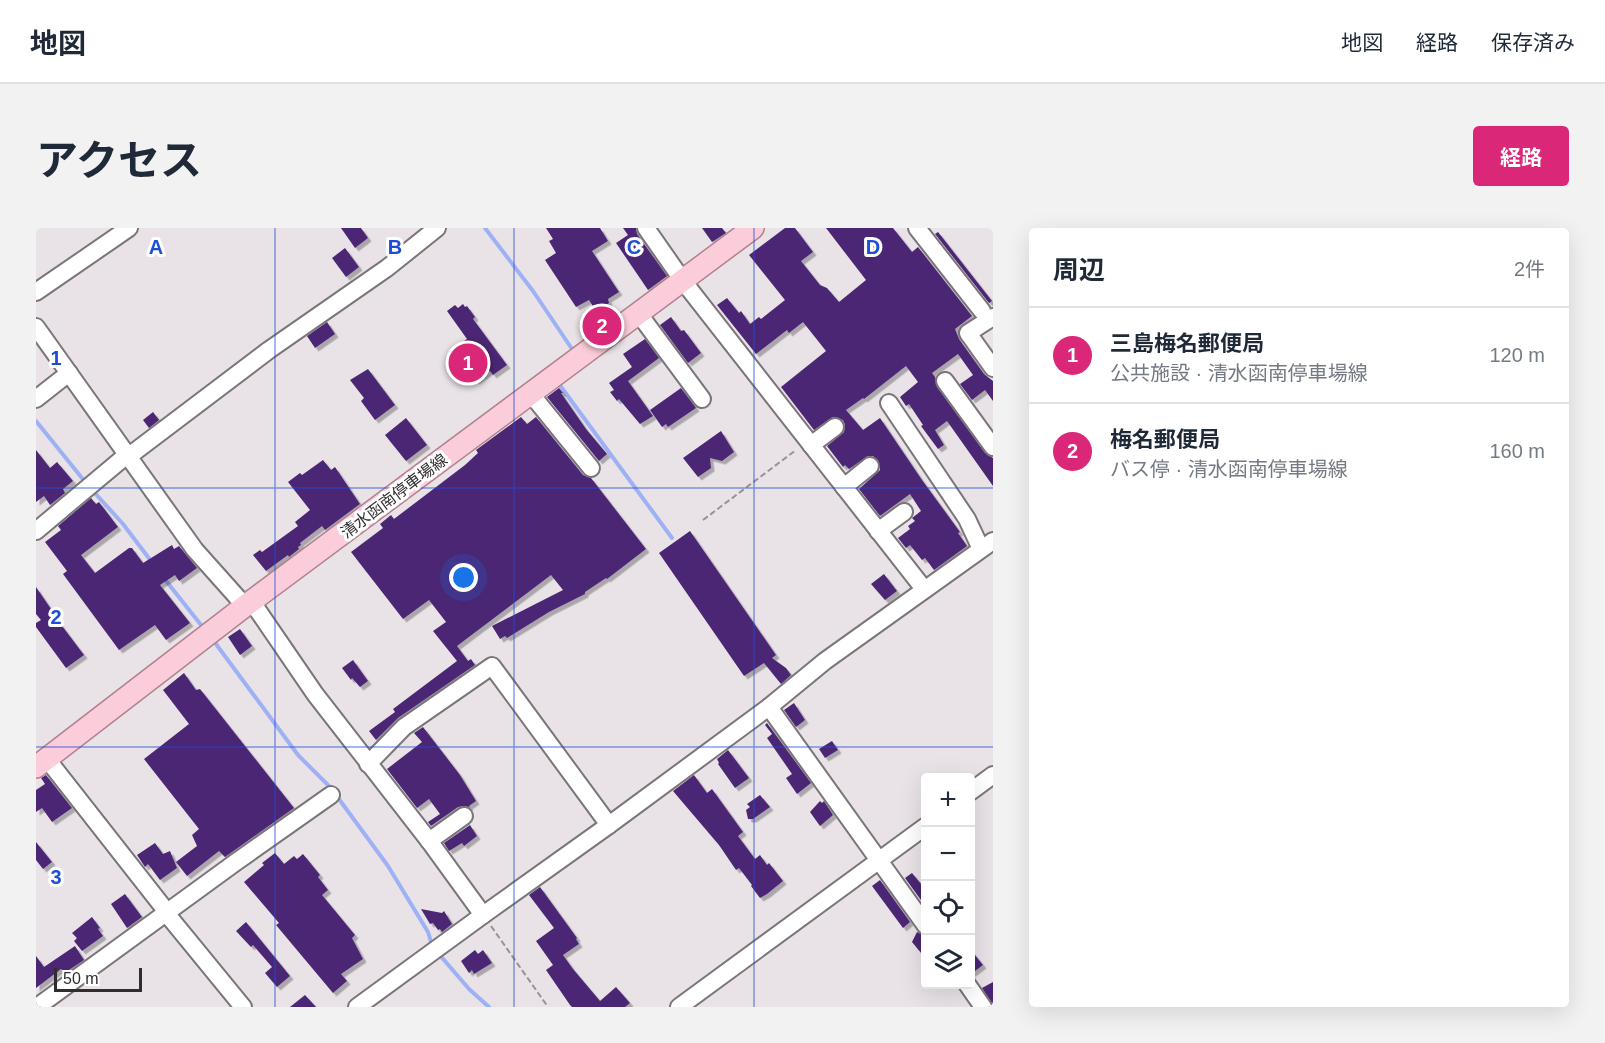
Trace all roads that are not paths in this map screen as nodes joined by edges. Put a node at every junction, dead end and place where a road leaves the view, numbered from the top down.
1 (129, 228) edge
2 (437, 228) edge
3 (646, 228) edge
4 (753, 228) edge
5 (916, 228) edge
6 (683, 281) junction
7 (36, 292) edge
8 (639, 314) junction
9 (987, 314) edge
10 (36, 327) edge
11 (993, 368) edge
12 (69, 373) junction
13 (945, 381) dead end
14 (531, 394) junction
15 (36, 399) edge
16 (702, 399) dead end
17 (889, 403) dead end
18 (835, 427) dead end
19 (810, 443) junction
20 (993, 447) edge
21 (128, 455) junction
22 (870, 466) dead end
23 (591, 468) dead end
24 (844, 487) junction
25 (904, 512) dead end
26 (36, 531) edge
27 (878, 531) junction
28 (987, 545) edge
29 (924, 589) junction
30 (249, 604) junction
31 (769, 707) junction
32 (41, 763) edge
33 (368, 764) junction
34 (993, 775) edge
35 (975, 788) edge
36 (331, 795) dead end
37 (464, 816) dead end
38 (609, 825) junction
39 (925, 827) edge
40 (429, 841) junction
41 (879, 861) junction
42 (166, 912) junction
43 (483, 915) junction
44 (921, 919) edge
45 (970, 989) edge
46 (37, 1007) edge
47 (243, 1007) edge
48 (357, 1007) edge
49 (679, 1007) edge
50 (983, 1007) edge

1 - 7 street
2 - 21 street
3 - 6 street
4 - 6 main road, 清水函南停車場線
5 - 9 street
6 - 8 main road, 清水函南停車場線
6 - 19 street
8 - 14 main road, 清水函南停車場線
8 - 16 street
9 - 11 street
10 - 12 street
12 - 15 street
12 - 21 street
13 - 20 street
14 - 23 street
14 - 30 main road, 清水函南停車場線
17 - 28 street
18 - 19 street
19 - 24 street
21 - 26 street
21 - 30 street
22 - 24 street
24 - 27 street
25 - 27 street
27 - 29 street
28 - 29 street
29 - 31 street
30 - 32 main road, 清水函南停車場線
30 - 33 street
31 - 38 street
31 - 41 street
32 - 42 street
33 - 38 street
33 - 40 street
34 - 35 street
36 - 42 street
37 - 40 street
38 - 43 street
39 - 41 street
40 - 43 street
41 - 44 street
41 - 49 street
42 - 46 street
42 - 47 street
43 - 48 street
45 - 50 street

